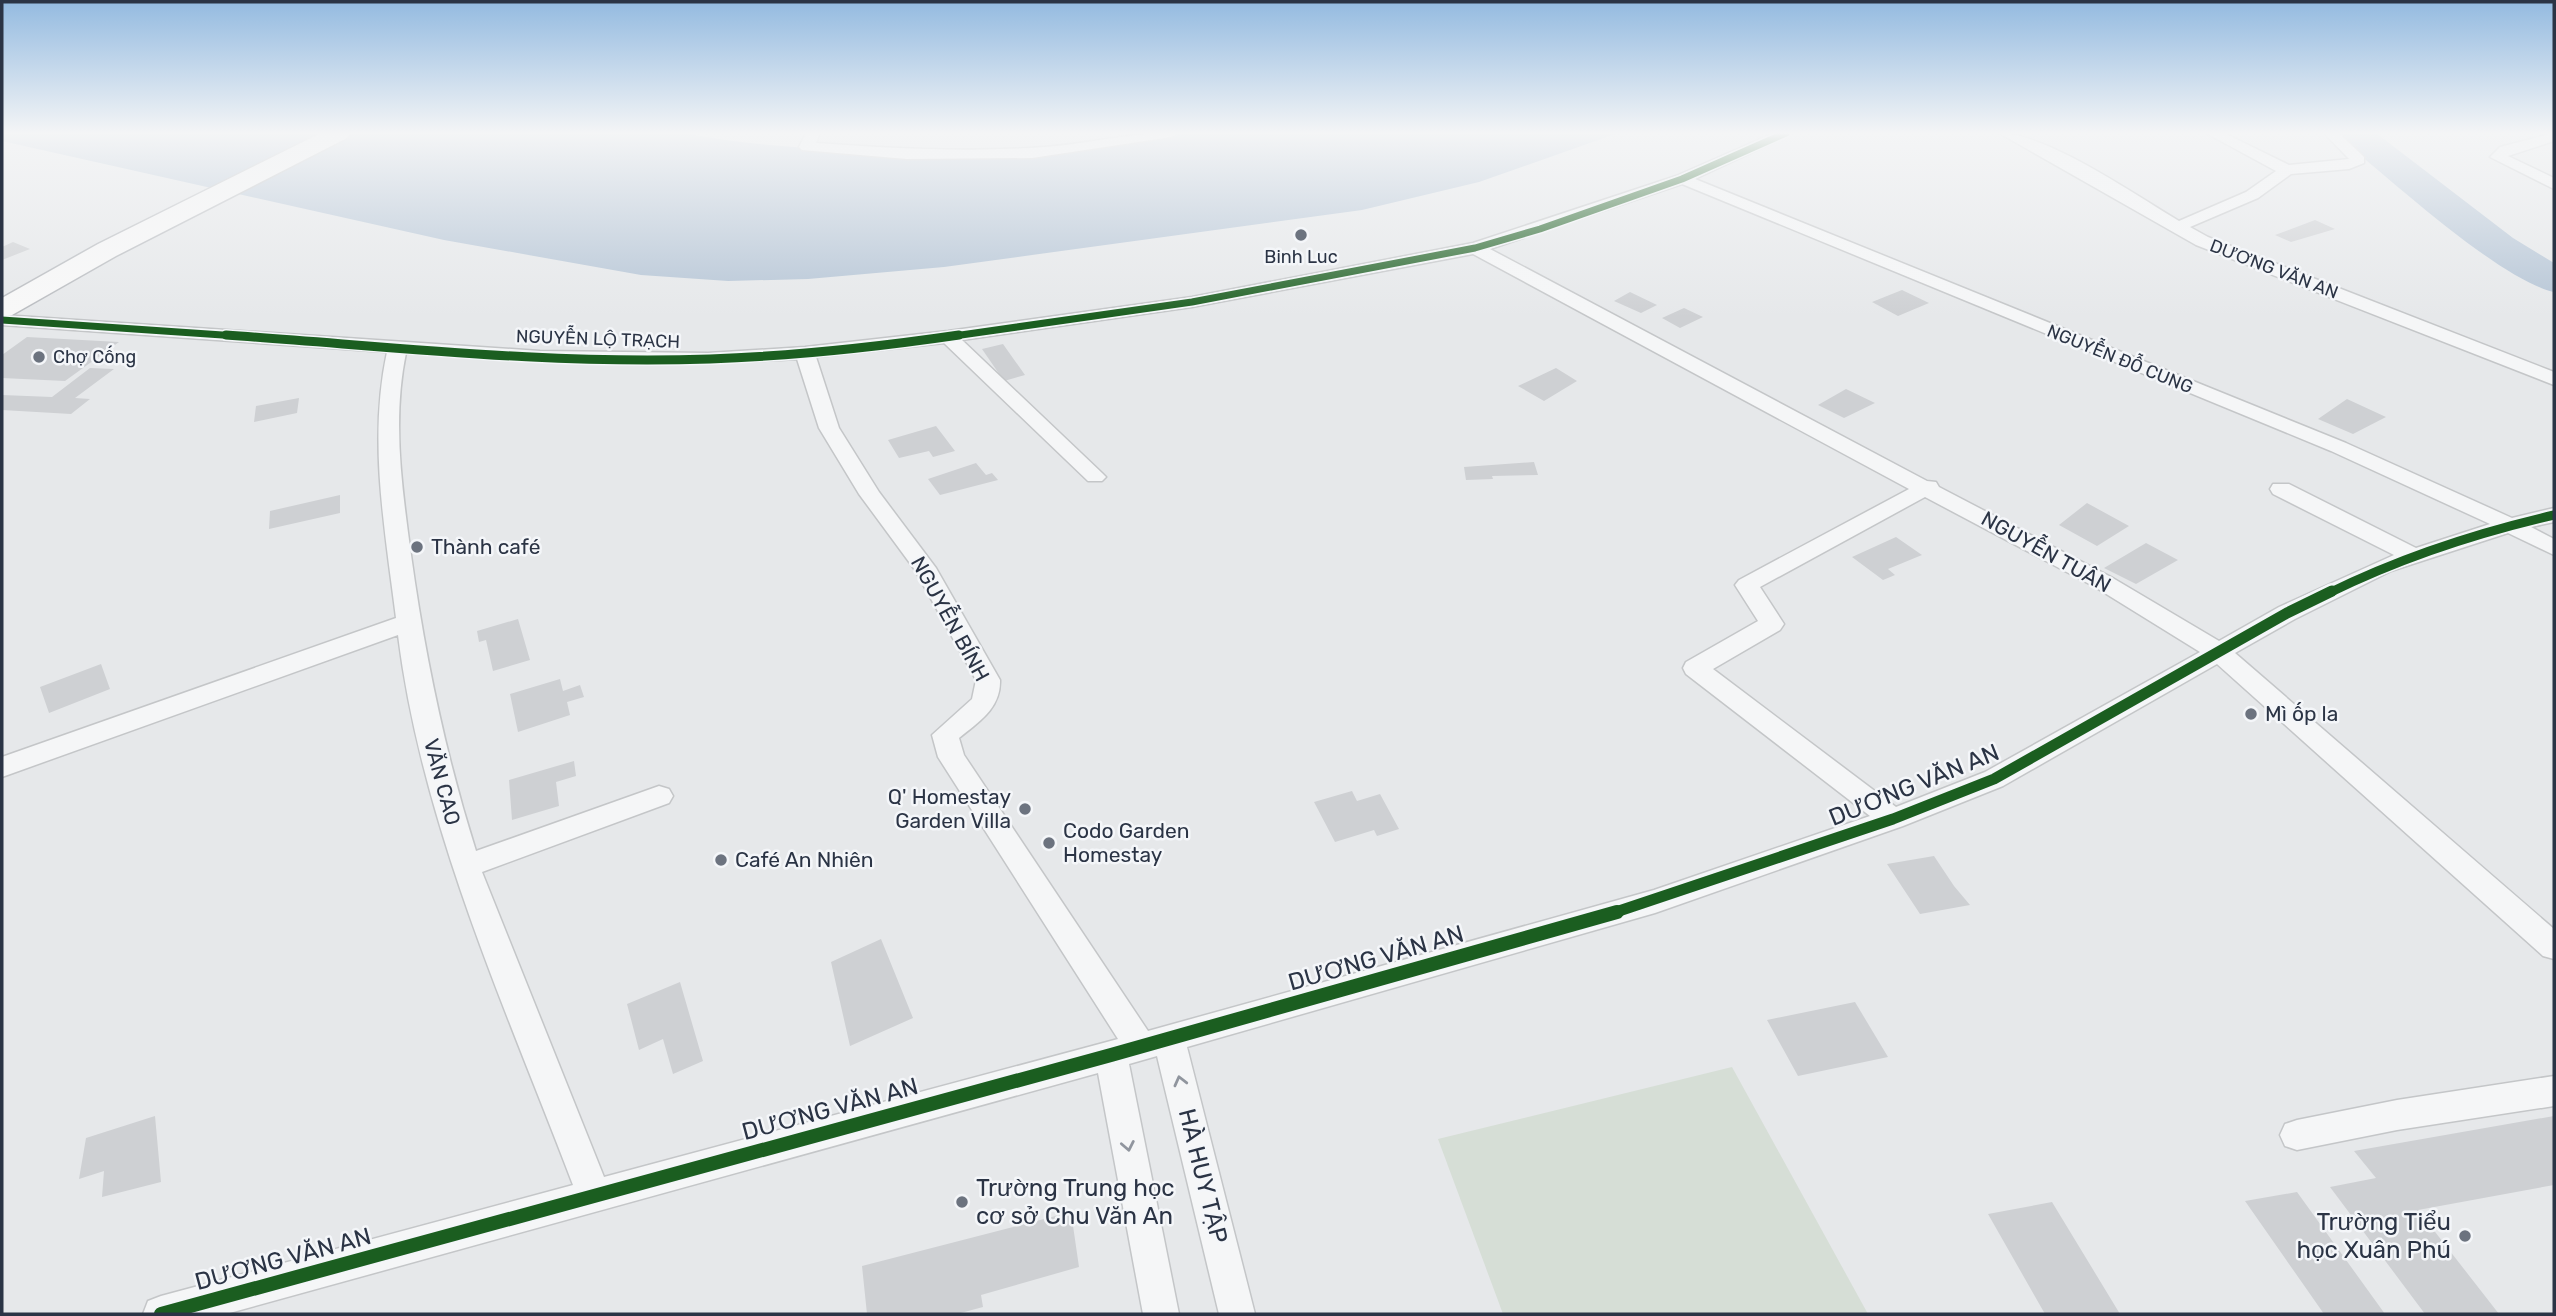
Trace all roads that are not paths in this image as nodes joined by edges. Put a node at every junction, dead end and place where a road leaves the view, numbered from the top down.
1 (217, 194) edge
2 (1638, 194) edge
3 (1719, 194) edge
4 (2120, 194) edge
5 (2253, 194) edge
6 (2175, 228) junction
7 (1475, 248) junction
8 (2, 309) edge
9 (2, 320) edge
10 (948, 337) junction
11 (398, 346) junction
12 (805, 353) junction
13 (2554, 379) edge
14 (1095, 477) dead end
15 (1928, 487) junction
16 (2281, 489) dead end
17 (2554, 515) edge
18 (2510, 524) junction
19 (2554, 548) edge
20 (2412, 555) junction
21 (409, 622) junction
22 (2220, 653) junction
23 (2, 767) edge
24 (659, 796) dead end
25 (1893, 819) junction
26 (466, 866) junction
27 (2554, 947) edge
28 (1140, 1047) junction
29 (2554, 1091) edge
30 (2297, 1135) dead end
31 (594, 1196) junction
32 (191, 1308) edge
33 (161, 1314) edge
34 (1161, 1314) edge
35 (1237, 1314) edge

1 - 8 highway
2 - 7 street, NGUYỄN LỘ TRẠCH
3 - 18 street, NGUYỄN ĐỖ CUNG
4 - 6 street, DƯƠNG VĂN AN
5 - 6 street
6 - 13 street, DƯƠNG VĂN AN
7 - 10 street, NGUYỄN LỘ TRẠCH
7 - 15 street, NGUYỄN TUÂN
9 - 11 street, NGUYỄN LỘ TRẠCH
10 - 12 street, NGUYỄN LỘ TRẠCH
10 - 14 street
11 - 12 street, NGUYỄN LỘ TRẠCH
11 - 21 street, VĂN CAO
12 - 28 street, NGUYỄN BÍNH
15 - 22 street, NGUYỄN TUÂN
15 - 25 street
16 - 20 street
17 - 18 street, DƯƠNG VĂN AN
18 - 19 street, NGUYỄN ĐỖ CUNG
18 - 20 street, DƯƠNG VĂN AN
20 - 22 street, DƯƠNG VĂN AN
21 - 23 street
21 - 26 street, VĂN CAO
22 - 25 street, DƯƠNG VĂN AN
22 - 27 street, NGUYỄN TUÂN
24 - 26 street
25 - 28 street, DƯƠNG VĂN AN
26 - 31 street, VĂN CAO
28 - 31 street, DƯƠNG VĂN AN
28 -> 34 street
35 -> 28 street, HÀ HUY TẬP
29 - 30 street
31 - 32 street, DƯƠNG VĂN AN
32 - 33 street, DƯƠNG VĂN AN

